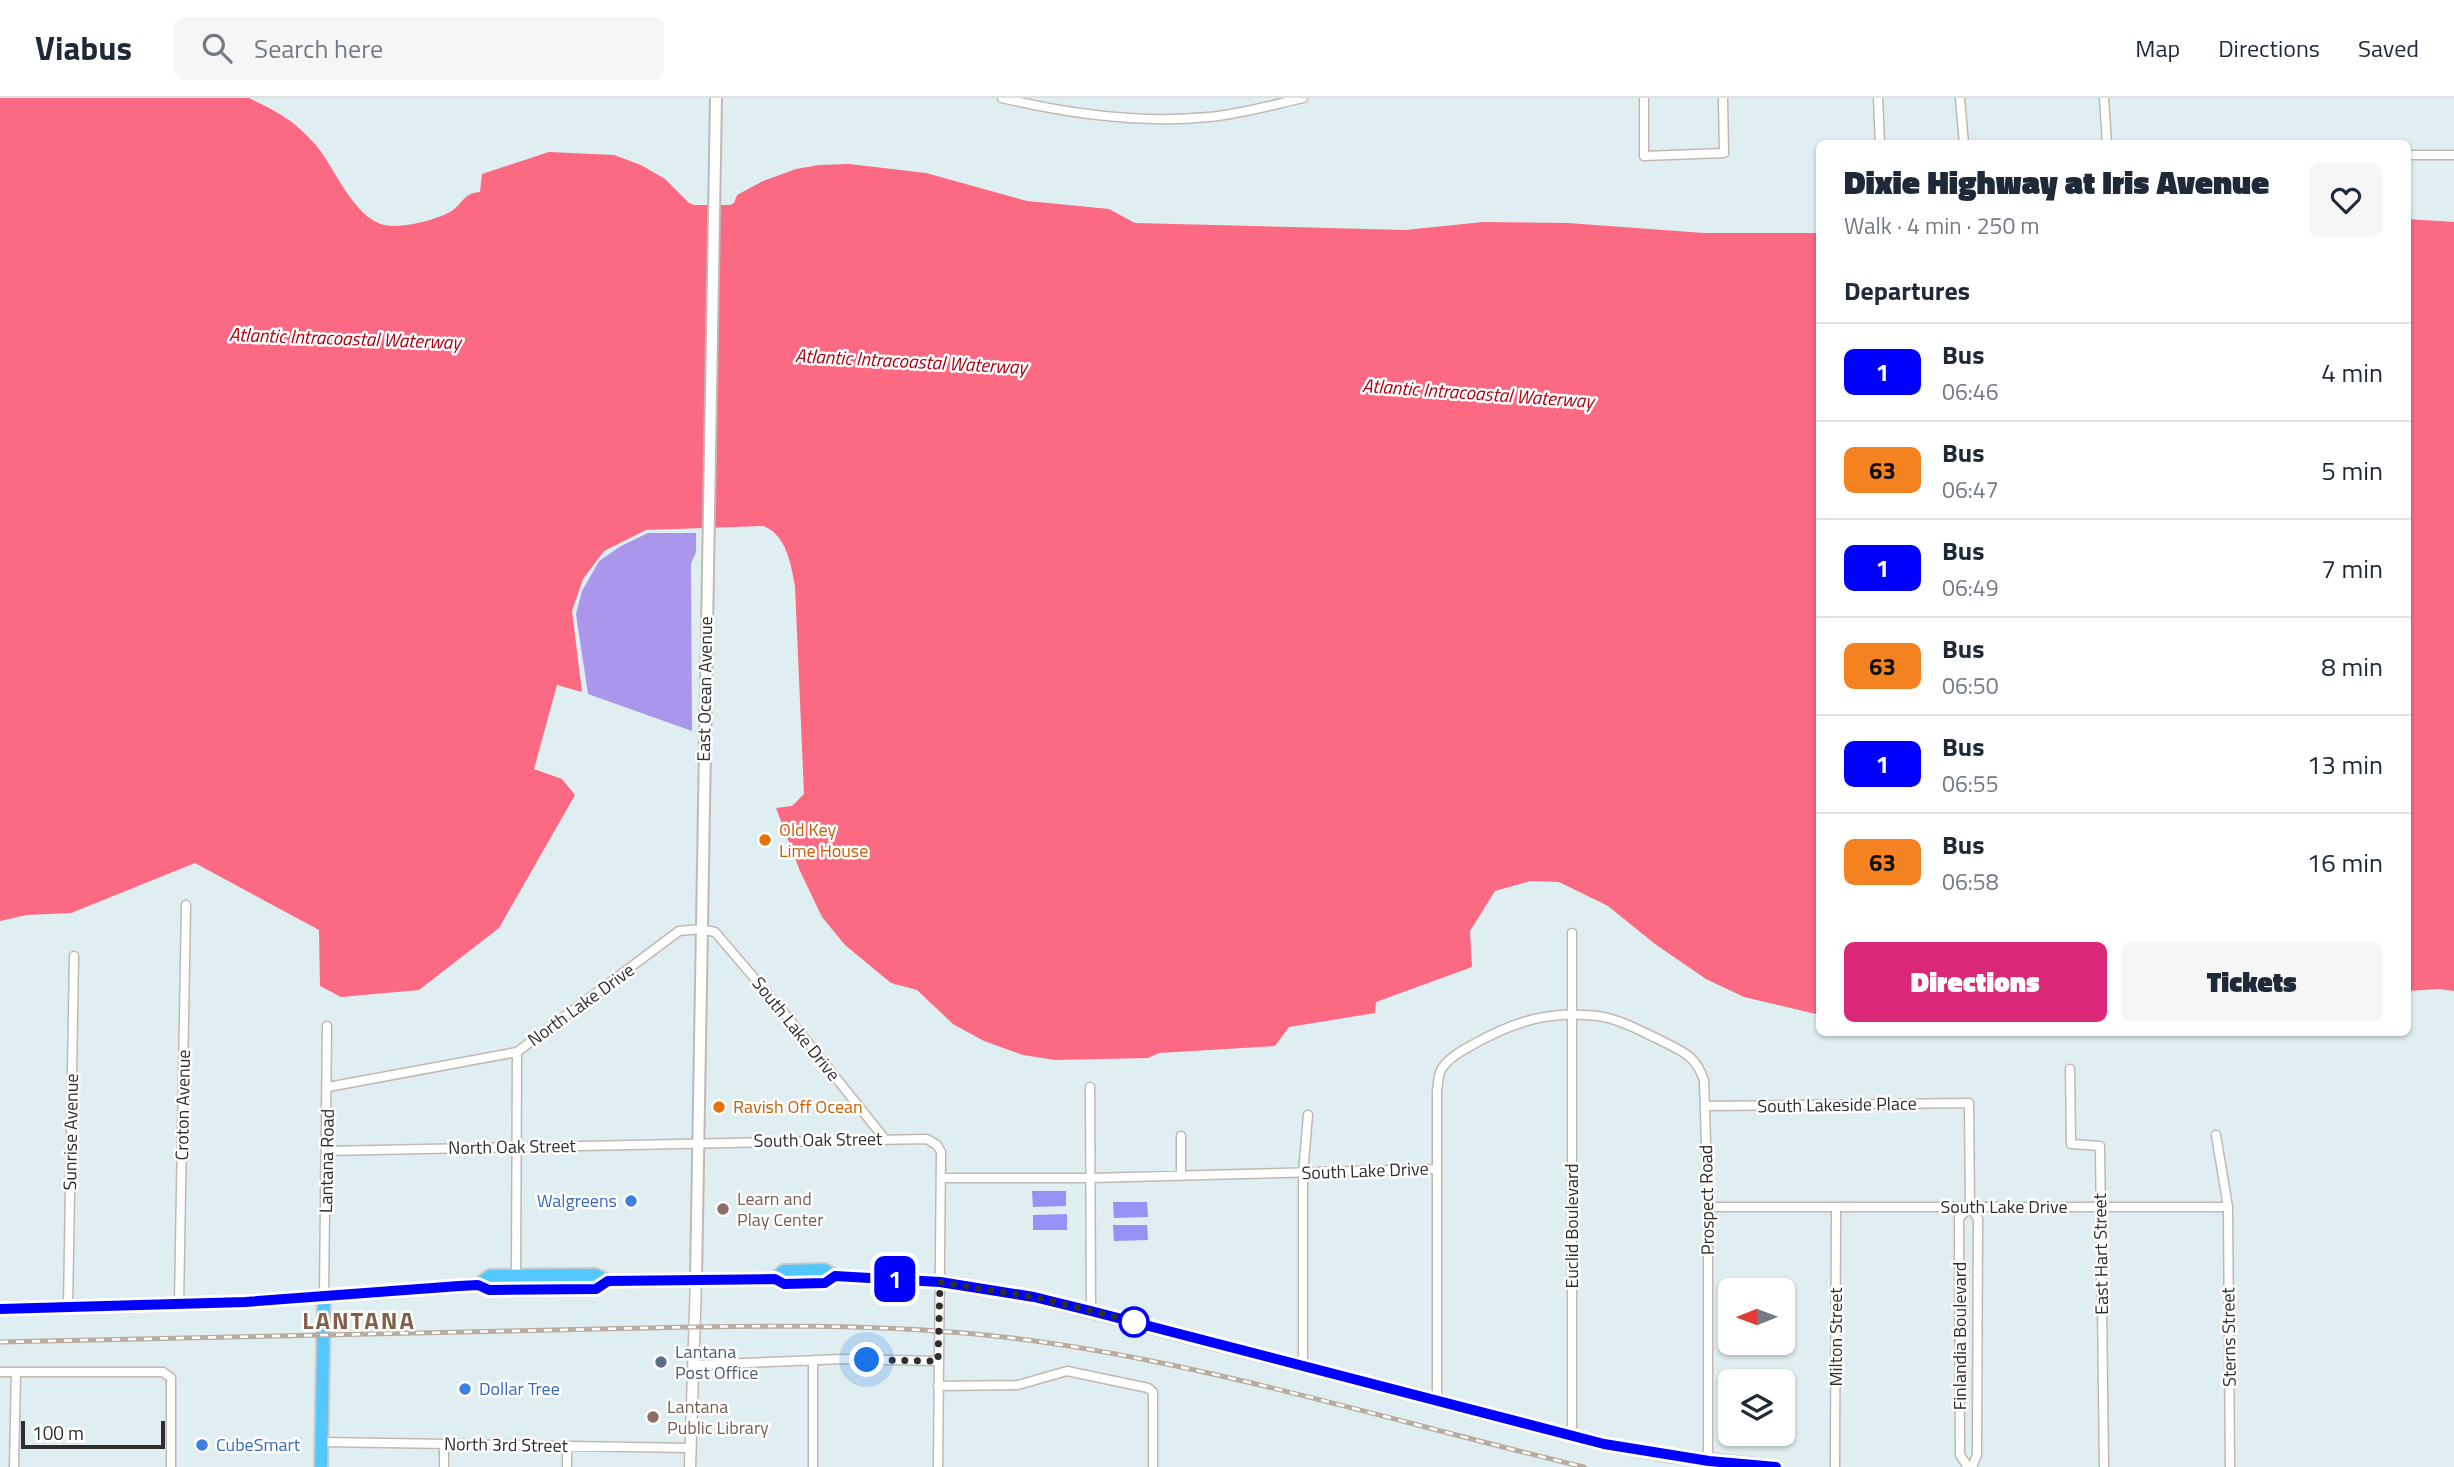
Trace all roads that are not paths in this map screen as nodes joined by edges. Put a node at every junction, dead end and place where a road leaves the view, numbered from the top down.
1 (716, 98) edge
2 (1002, 98) edge
3 (1303, 98) edge
4 (1644, 98) edge
5 (1723, 98) edge
6 (1878, 98) edge
7 (1960, 98) edge
8 (2104, 98) edge
9 (1880, 140) edge
10 (1964, 140) edge
11 (2107, 140) edge
12 (2411, 155) edge
13 (2454, 155) edge
14 (186, 905) dead end
15 (701, 929) junction
16 (1572, 933) dead end
17 (74, 956) dead end
18 (1572, 1015) junction
19 (327, 1026) dead end
20 (517, 1052) junction
21 (2070, 1069) dead end
22 (328, 1087) junction
23 (1090, 1087) dead end
24 (1969, 1103) joint
25 (1705, 1106) junction
26 (1308, 1115) dead end
27 (2216, 1135) dead end
28 (1181, 1136) dead end
29 (884, 1138) junction
30 (697, 1143) junction
31 (517, 1147) junction
32 (327, 1151) junction
33 (1437, 1169) junction
34 (1303, 1173) junction
35 (1181, 1176) junction
36 (941, 1178) junction
37 (1090, 1178) junction
38 (1970, 1207) junction
39 (2228, 1207) junction
40 (1708, 1208) junction
41 (1836, 1208) junction
42 (2100, 1208) junction
43 (516, 1276) junction
44 (696, 1280) junction
45 (608, 1281) junction
46 (940, 1282) junction
47 (478, 1285) junction
48 (324, 1296) junction
49 (179, 1305) junction
50 (68, 1307) junction
51 (0, 1309) edge
52 (1091, 1311) junction
53 (813, 1360) junction
54 (938, 1361) junction
55 (695, 1365) junction
56 (1303, 1365) junction
57 (0, 1372) edge
58 (16, 1372) junction
59 (938, 1386) junction
60 (1437, 1400) junction
61 (1573, 1436) junction
62 (322, 1443) junction
63 (444, 1444) junction
64 (567, 1446) junction
65 (690, 1448) junction
66 (1709, 1461) junction
67 (15, 1467) edge
68 (171, 1467) edge
69 (321, 1467) edge
70 (444, 1467) edge
71 (567, 1467) edge
72 (690, 1467) edge
73 (813, 1467) edge
74 (937, 1467) edge
75 (1153, 1467) edge
76 (1776, 1467) edge
77 (1835, 1467) edge
78 (1970, 1467) edge
79 (2104, 1467) edge
80 (2230, 1467) edge

1 - 15 main road, East Ocean Avenue
2 - 3 street
4 - 5 street
6 - 9 street
7 - 10 street
8 - 11 street
12 - 13 street
14 - 49 street, Croton Avenue
15 - 20 street, North Lake Drive
15 - 29 street, South Lake Drive
15 - 30 main road, East Ocean Avenue
16 - 18 street, Euclid Boulevard
17 - 50 street, Sunrise Avenue
18 - 25 street, South Lake Drive
18 - 33 street, South Lake Drive
18 - 61 street, Euclid Boulevard
19 - 22 street, Lantana Road
20 - 22 street, North Lake Drive
20 - 31 street
21 - 42 street, East Hart Street
22 - 32 street, Lantana Road
23 - 37 street
24 - 25 street, South Lakeside Place
24 - 38 street, Finlandia Boulevard
25 - 40 street, Prospect Road
26 - 34 street
27 - 39 street
28 - 35 street
29 - 30 street, South Oak Street
29 - 36 street, South Oak Street
30 - 31 street, North Oak Street
30 - 44 main road, East Ocean Avenue
31 - 32 street, North Oak Street
31 - 43 street
32 - 48 street, Lantana Road
33 - 34 street, South Lake Drive
33 - 60 street
34 - 35 street, South Lake Drive
34 - 56 street
35 - 37 street, South Lake Drive
36 - 37 street, South Lake Drive
36 - 46 street
37 - 52 street
38 - 41 street, South Lake Drive
38 - 42 street, South Lake Drive
38 - 78 street, Finlandia Boulevard
38 - 78 street, Finlandia Boulevard
39 - 42 street, South Lake Drive
39 - 80 street, Sterns Street
40 - 41 street, South Lake Drive
40 - 66 street, Prospect Road
41 - 77 street, Milton Street
42 - 79 street, East Hart Street
43 - 45 main road
43 - 47 main road
44 - 45 main road
44 - 46 main road
44 - 55 street
45 - 47 main road
46 - 52 main road
46 - 54 street
47 - 48 main road
48 - 49 main road
48 - 62 main road
49 - 50 main road
50 - 51 main road
52 - 56 main road
53 - 54 street
53 - 55 street
53 - 73 street
54 - 59 street
55 - 65 street
56 - 60 main road
57 - 58 street
58 - 67 street
58 - 68 street
59 - 74 street
59 - 75 street
60 - 61 main road
61 - 66 main road
62 - 63 street, North 3rd Street
62 - 69 main road
63 - 64 street, North 3rd Street
63 - 70 street
64 - 65 street, North 3rd Street
64 - 71 street
65 - 72 street
66 - 76 main road

